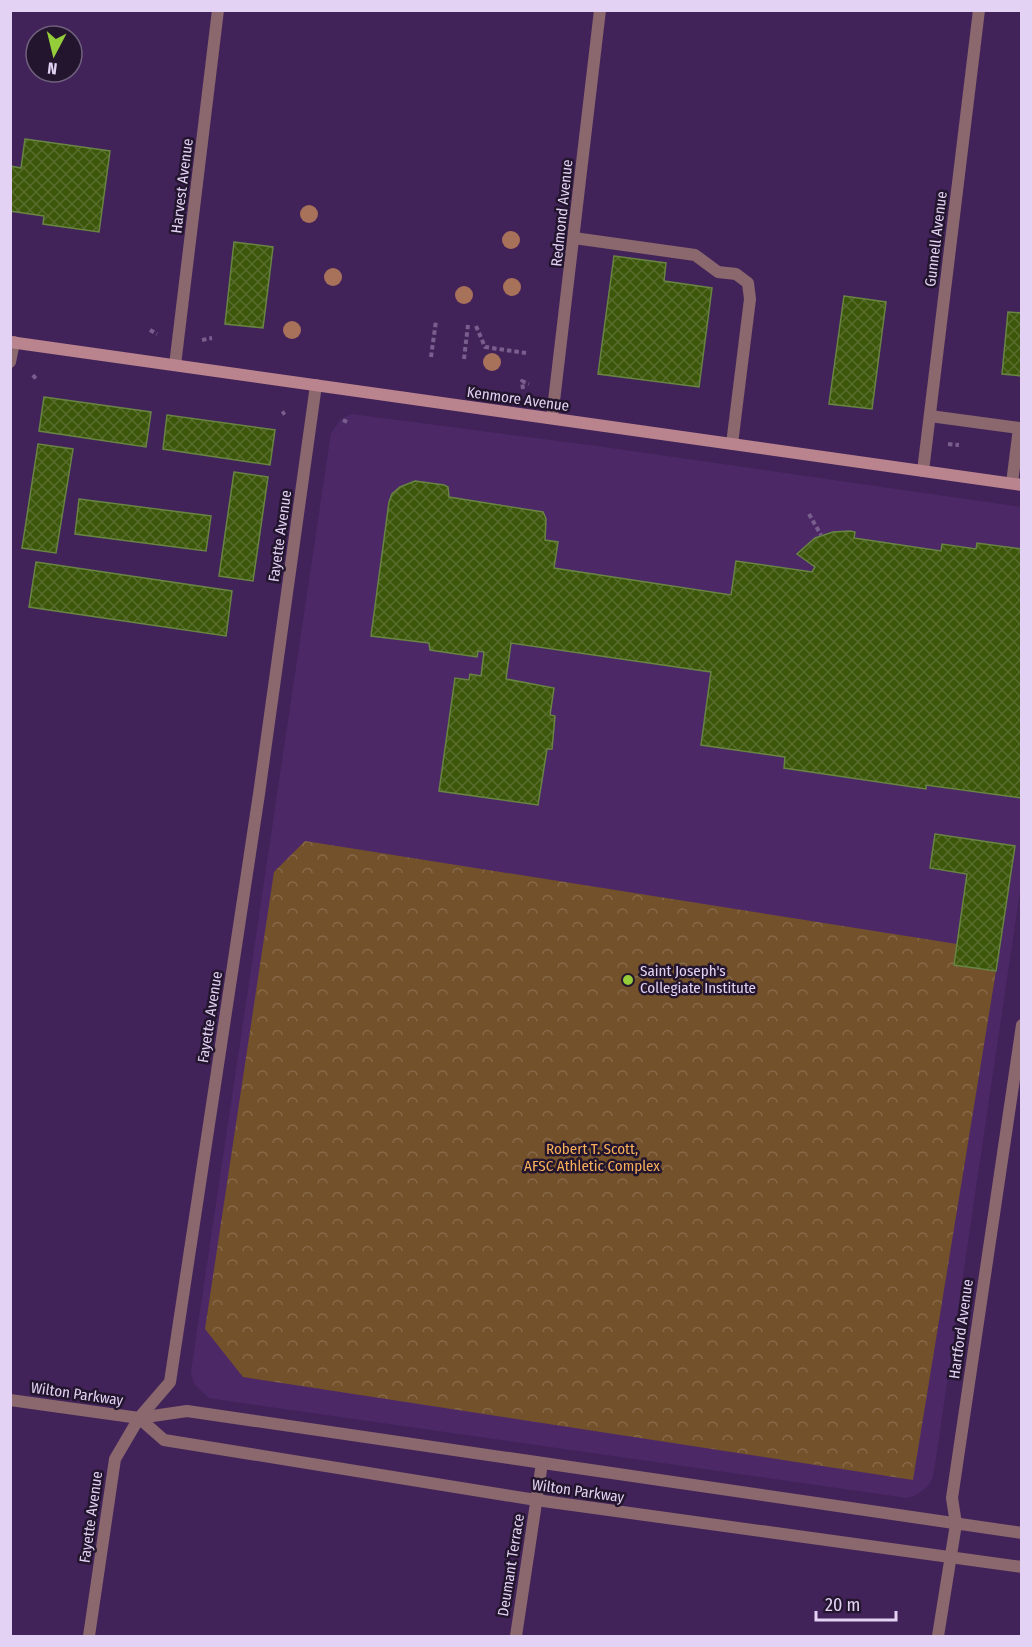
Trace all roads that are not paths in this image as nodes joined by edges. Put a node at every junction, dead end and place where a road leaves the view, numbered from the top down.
1 (218, 10) edge
2 (600, 10) edge
3 (979, 10) edge
4 (574, 238) junction
5 (12, 342) edge
6 (10, 362) edge
7 (174, 365) junction
8 (316, 385) junction
9 (930, 416) junction
10 (552, 418) junction
11 (1020, 429) edge
12 (732, 444) junction
13 (923, 471) junction
14 (1017, 484) edge
15 (1022, 1025) edge
16 (10, 1400) edge
17 (140, 1418) junction
18 (542, 1463) junction
19 (536, 1500) junction
20 (956, 1524) junction
21 (1022, 1533) edge
22 (950, 1559) junction
23 (1022, 1567) edge
24 (89, 1636) edge
25 (516, 1636) edge
26 (938, 1636) edge

1 - 7 street, Harvest Avenue
2 - 4 street, Redmond Avenue
3 - 9 street, Gunnell Avenue
4 - 10 street, Redmond Avenue
4 - 12 street
5 - 6 street
5 - 7 main road, Kenmore Avenue
7 - 8 main road, Kenmore Avenue
8 - 10 main road, Kenmore Avenue
8 - 17 street, Fayette Avenue
9 - 11 street
9 - 13 street, Gunnell Avenue
10 - 12 main road, Kenmore Avenue
11 - 14 street
12 - 13 main road, Kenmore Avenue
13 - 14 main road, Kenmore Avenue
15 - 20 street, Hartford Avenue
16 - 17 street, Wilton Parkway
17 - 18 street, Wilton Parkway
17 - 19 street, Wilton Parkway
17 - 24 street, Fayette Avenue
18 - 19 street, Deumant Terrace
18 - 20 street, Wilton Parkway
19 - 22 street, Wilton Parkway
19 - 25 street, Deumant Terrace
20 - 21 street, Wilton Parkway
20 - 22 street, Hartford Avenue
22 - 23 street, Wilton Parkway
22 - 26 street, Hartford Avenue

